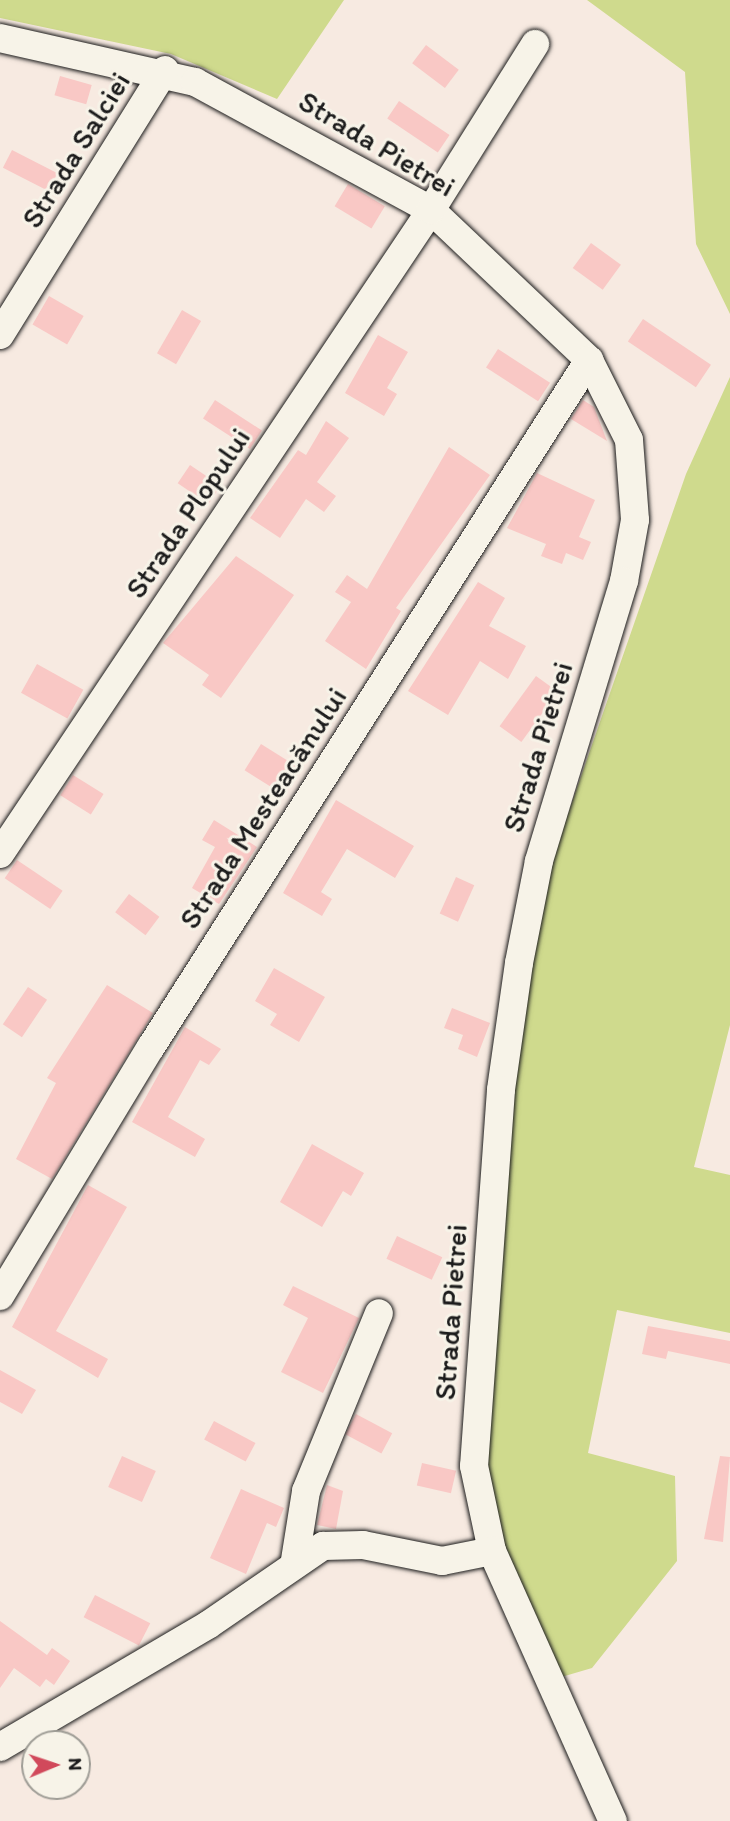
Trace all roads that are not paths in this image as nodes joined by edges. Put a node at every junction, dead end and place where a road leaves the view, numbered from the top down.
1 (0, 38) edge
2 (535, 44) dead end
3 (165, 70) junction
4 (431, 210) junction
5 (0, 335) edge
6 (589, 360) junction
7 (0, 854) edge
8 (0, 1296) edge
9 (379, 1313) dead end
10 (492, 1551) junction
11 (295, 1560) junction
12 (0, 1747) edge
13 (613, 1821) edge

1 - 3 street, Strada Pietrei
2 - 4 street, Strada Plopului
3 - 4 street, Strada Pietrei
3 - 5 street, Strada Salciei
4 - 6 street, Strada Pietrei
4 - 7 street, Strada Plopului
6 - 8 street, Strada Mesteacănului
6 - 10 street, Strada Pietrei
9 - 11 street
10 - 11 street
10 - 13 street, Strada Pietrei
11 - 12 street

